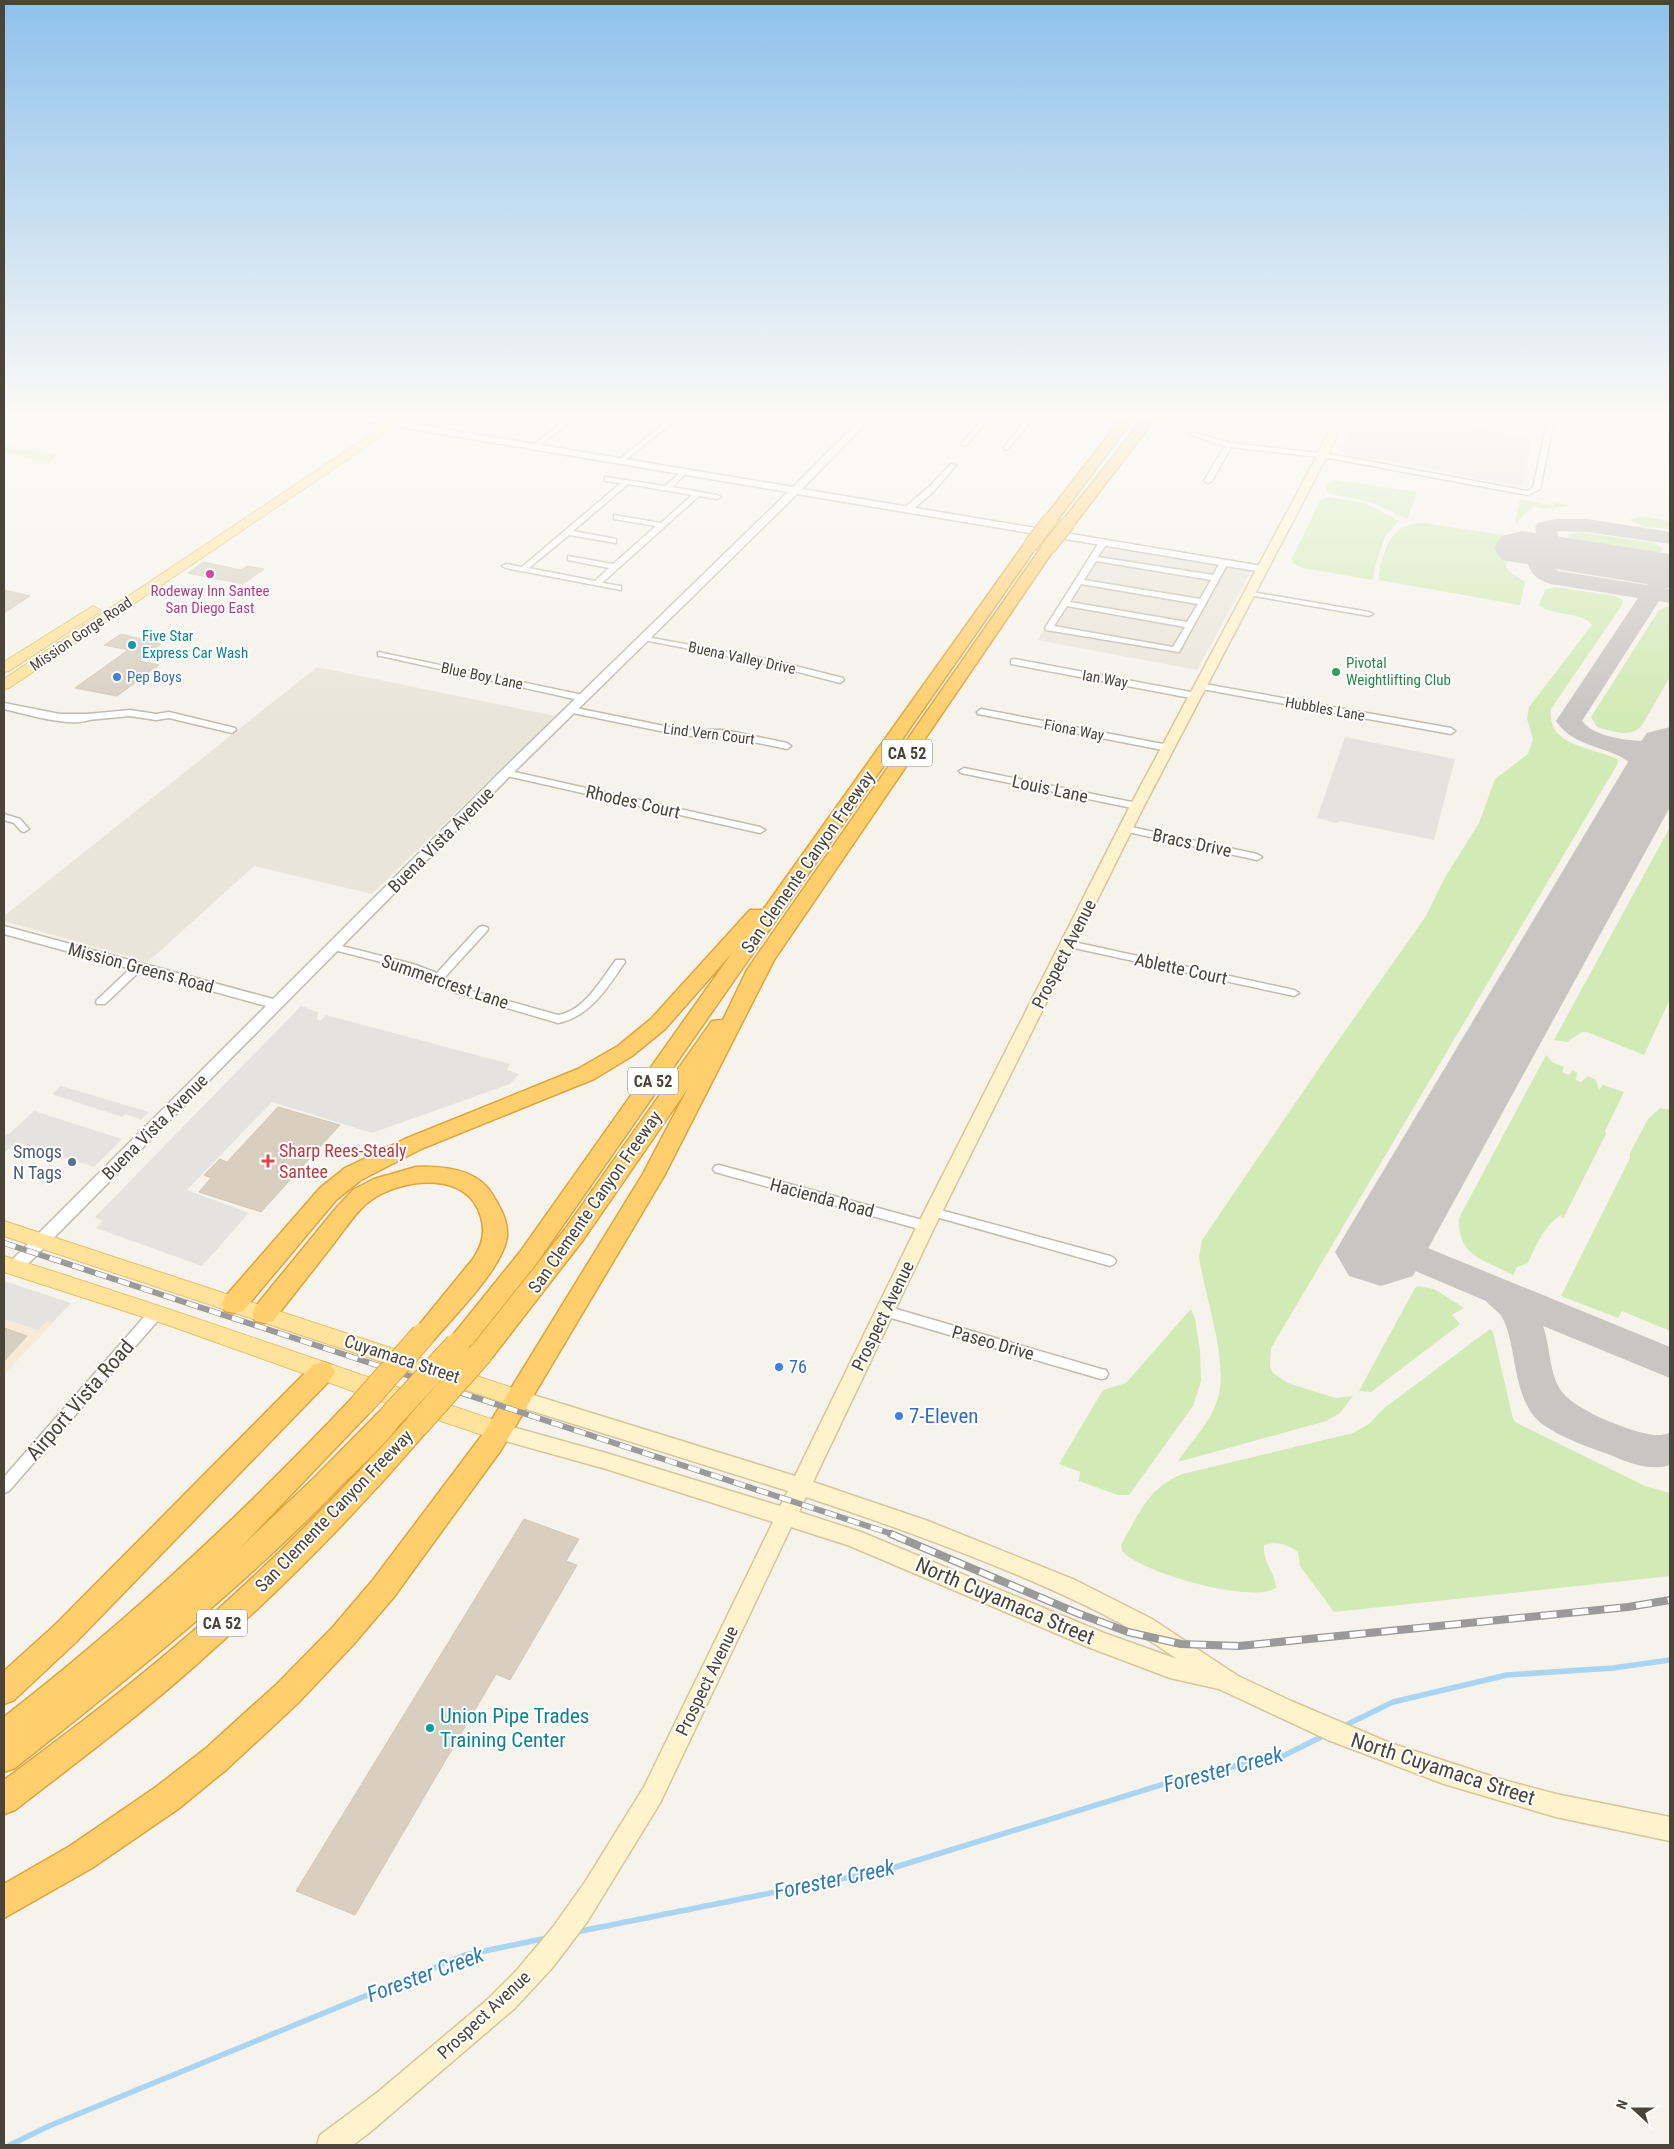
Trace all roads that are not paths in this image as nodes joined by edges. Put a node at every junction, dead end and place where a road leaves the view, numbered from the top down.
1 (241, 515) edge
2 (251, 515) edge
3 (587, 515) edge
4 (673, 515) edge
5 (768, 515) edge
6 (938, 515) edge
7 (1054, 515) edge
8 (1073, 515) edge
9 (1291, 515) edge
10 (618, 517) dead end
11 (662, 525) junction
12 (567, 532) junction
13 (613, 541) dead end
14 (1103, 543) junction
15 (571, 558) dead end
16 (1093, 558) junction
17 (1224, 563) junction
18 (506, 566) dead end
19 (615, 567) junction
20 (524, 569) junction
21 (1262, 569) junction
22 (1215, 578) junction
23 (1078, 581) junction
24 (596, 584) junction
25 (618, 588) dead end
26 (1249, 593) junction
27 (1202, 602) junction
28 (1064, 603) junction
29 (1369, 614) dead end
30 (1190, 625) junction
31 (644, 638) junction
32 (381, 654) dead end
33 (1014, 662) dead end
34 (4, 668) edge
35 (840, 680) dead end
36 (4, 685) edge
37 (1197, 691) junction
38 (583, 698) junction
39 (4, 706) edge
40 (571, 710) junction
41 (981, 712) dead end
42 (88, 717) joint
43 (232, 730) dead end
44 (1451, 731) dead end
45 (787, 746) dead end
46 (1168, 748) junction
47 (964, 771) dead end
48 (506, 773) junction
49 (1136, 806) junction
50 (844, 811) junction
51 (4, 817) edge
52 (24, 829) dead end
53 (1126, 829) junction
54 (760, 830) dead end
55 (1257, 857) dead end
56 (483, 929) dead end
57 (4, 930) edge
58 (1069, 944) junction
59 (334, 947) junction
60 (766, 958) junction
61 (620, 962) dead end
62 (138, 967) junction
63 (439, 978) junction
64 (1294, 993) dead end
65 (101, 1002) dead end
66 (278, 1005) junction
67 (719, 1169) dead end
68 (930, 1219) junction
69 (4, 1228) edge
70 (41, 1240) junction
71 (1110, 1261) dead end
72 (9, 1266) edge
73 (234, 1304) junction
74 (886, 1311) junction
75 (156, 1313) junction
76 (264, 1314) junction
77 (322, 1372) junction
78 (1101, 1374) dead end
79 (517, 1398) junction
80 (498, 1431) junction
81 (800, 1486) junction
82 (4, 1487) edge
83 (786, 1517) junction
84 (1226, 1681) junction
85 (4, 1690) edge
86 (4, 1735) edge
87 (4, 1758) edge
88 (4, 1799) edge
89 (1670, 1829) edge
90 (4, 1902) edge
91 (330, 2145) edge

1 - 34 main road, Mission Gorge Road
2 - 36 main road, Mission Gorge Road
3 - 12 street
4 - 11 street
5 - 31 street, Buena Vista Avenue
6 - 14 street
7 - 50 highway, San Clemente Canyon Freeway / CA 52, bridge
8 - 60 highway, San Clemente Canyon Freeway / CA 52, bridge
9 - 21 main road, Prospect Avenue
10 - 11 street
11 - 19 street
12 - 13 street
12 - 20 street
14 - 16 street
14 - 17 street
15 - 19 street
16 - 22 street
16 - 23 street
17 - 21 street
17 - 22 street
18 - 20 street
19 - 24 street
20 - 24 street
21 - 26 main road, Prospect Avenue
22 - 27 street
23 - 27 street
23 - 28 street
24 - 25 street
26 - 29 street
26 - 37 main road, Prospect Avenue
27 - 30 street
28 - 30 street
28 - 30 street
31 - 35 street, Buena Valley Drive
31 - 38 street, Buena Vista Avenue
32 - 38 street, Blue Boy Lane
33 - 37 street, Ian Way
37 - 44 street, Hubbles Lane
37 - 46 main road, Prospect Avenue
38 - 40 street, Buena Vista Avenue
39 - 42 street
40 - 45 street, Lind Vern Court
40 - 48 street, Buena Vista Avenue
41 - 46 street, Fiona Way
42 - 43 street
46 - 49 main road, Prospect Avenue
47 - 49 street, Louis Lane
48 - 54 street, Rhodes Court
48 - 59 street, Buena Vista Avenue
49 - 53 main road, Prospect Avenue
50 - 73 highway
50 - 87 highway, San Clemente Canyon Freeway / CA 52, bridge
51 - 52 street
53 - 55 street, Bracs Drive
53 - 58 main road, Prospect Avenue
56 - 63 street
57 - 62 street, Mission Greens Road
58 - 64 street, Ablette Court
58 - 68 main road, Prospect Avenue
59 - 63 street, Summercrest Lane
59 - 66 street, Buena Vista Avenue
60 - 79 highway
60 - 88 highway, San Clemente Canyon Freeway / CA 52, bridge
61 - 63 street, Summercrest Lane
62 - 65 street
62 - 66 street, Mission Greens Road
66 - 70 street, Buena Vista Avenue
67 - 68 street, Hacienda Road
68 - 71 street, Hacienda Road
68 - 74 main road, Prospect Avenue
69 - 70 main road, Cuyamaca Street
70 - 72 street, Buena Vista Avenue
70 - 73 main road, Cuyamaca Street
72 - 75 main road
73 - 76 main road, Cuyamaca Street
74 - 78 street, Paseo Drive
74 - 81 main road, Prospect Avenue
75 - 77 main road
75 - 82 street, Airport Vista Road
76 - 79 main road, Cuyamaca Street
76 - 86 highway, bridge
77 - 80 main road
77 - 85 highway
79 - 80 highway
79 - 81 main road, Cuyamaca Street
80 - 83 main road
80 - 90 highway
81 - 83 main road, Prospect Avenue
81 - 84 main road, North Cuyamaca Street
83 - 84 main road, North Cuyamaca Street
83 - 91 main road, Prospect Avenue
84 - 89 main road, North Cuyamaca Street

